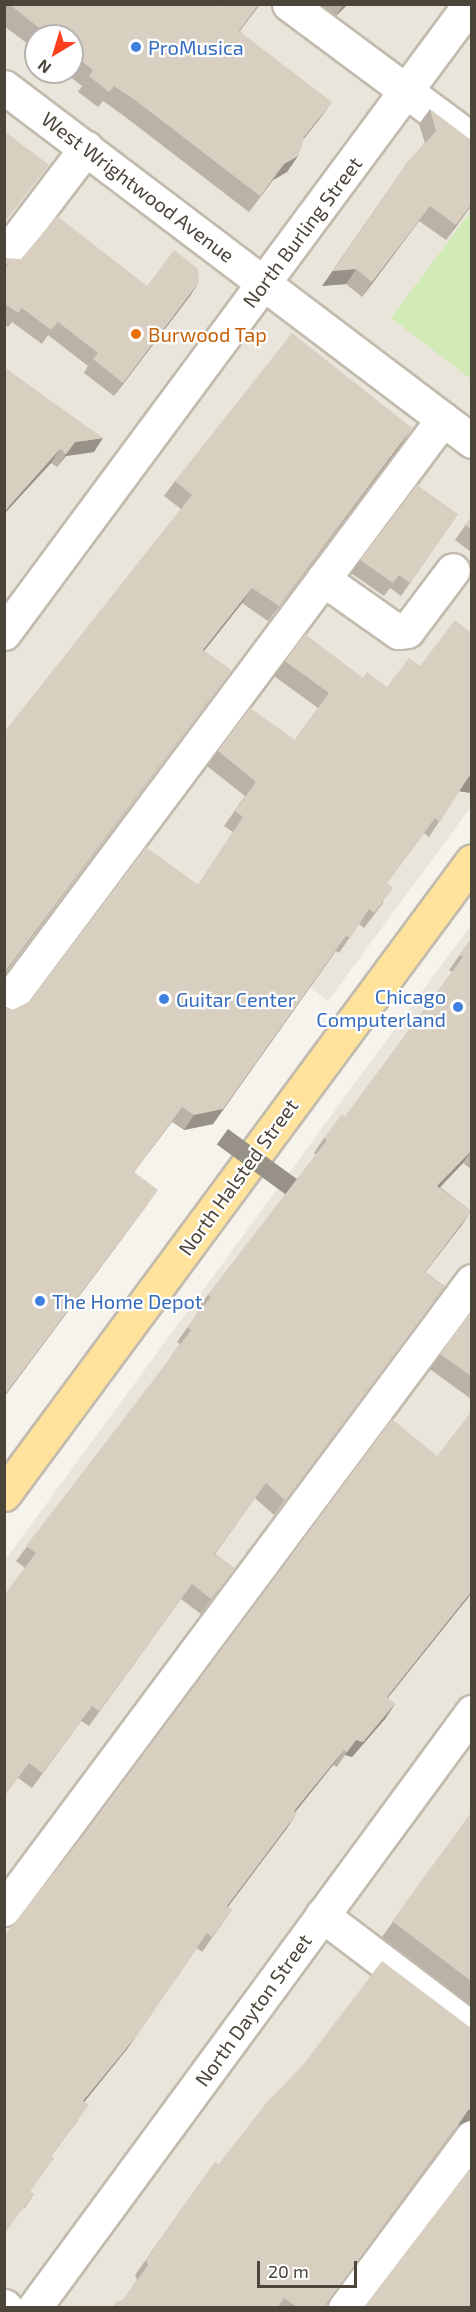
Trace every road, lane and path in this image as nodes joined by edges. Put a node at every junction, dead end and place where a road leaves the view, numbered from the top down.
1 (289, 4) edge
2 (470, 4) edge
3 (4, 87) edge
4 (406, 92) junction
5 (471, 140) edge
6 (86, 148) junction
7 (4, 256) edge
8 (265, 282) junction
9 (443, 419) junction
10 (471, 441) edge
11 (453, 570) dead end
12 (323, 579) junction
13 (4, 633) edge
14 (471, 861) edge
15 (4, 1006) edge
16 (471, 1281) edge
17 (4, 1494) edge
18 (470, 1716) edge
19 (4, 1909) edge
20 (322, 1915) junction
21 (471, 2029) edge
22 (471, 2137) edge
23 (34, 2307) edge
24 (345, 2307) edge

1 - 4 street
2 - 4 street, North Burling Street
3 - 6 street, West Wrightwood Avenue
4 - 5 street
4 - 8 street, North Burling Street
6 - 7 street
6 - 8 street, West Wrightwood Avenue
8 - 9 street, West Wrightwood Avenue
8 - 13 street, North Burling Street
9 - 10 street, West Wrightwood Avenue
9 - 12 street
11 - 12 street
12 - 15 street
14 - 17 main road, North Halsted Street
16 - 19 street
18 - 20 street, North Dayton Street
20 - 21 street
20 - 23 street, North Dayton Street
22 - 24 street

